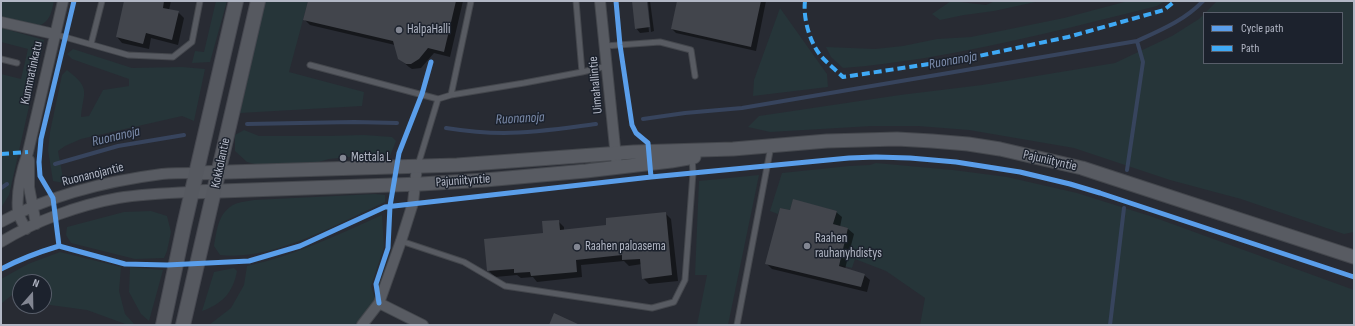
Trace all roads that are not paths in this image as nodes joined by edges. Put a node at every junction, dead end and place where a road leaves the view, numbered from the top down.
1 (63, 1) edge
2 (102, 1) edge
3 (200, 1) edge
4 (236, 1) edge
5 (258, 1) edge
6 (471, 1) edge
7 (576, 1) edge
8 (600, 1) edge
9 (1, 22) edge
10 (54, 34) junction
11 (91, 44) junction
12 (605, 46) junction
13 (1, 58) edge
14 (18, 62) dead end
15 (310, 65) dead end
16 (607, 66) junction
17 (582, 72) junction
18 (695, 76) dead end
19 (451, 95) junction
20 (438, 99) junction
21 (772, 145) junction
22 (28, 152) junction
23 (615, 153) junction
24 (691, 154) junction
25 (417, 166) junction
26 (617, 167) junction
27 (219, 172) junction
28 (196, 173) junction
29 (415, 184) junction
30 (215, 191) junction
31 (192, 192) junction
32 (32, 207) junction
33 (18, 213) junction
34 (1, 222) edge
35 (36, 224) junction
36 (26, 229) junction
37 (401, 241) junction
38 (1, 242) edge
39 (1354, 257) edge
40 (379, 303) junction
41 (163, 325) edge
42 (183, 325) edge
43 (362, 325) edge
44 (423, 325) edge
45 (737, 325) edge

1 - 10 street, Kummatinkatu
2 - 11 lane
3 - 11 lane
4 - 28 main road, Kokkolantie
5 - 27 main road, Kokkolantie
6 - 19 lane
7 - 17 lane
8 - 12 street, Uimahallintie
9 - 10 street
10 - 11 lane
10 - 22 street, Kummatinkatu
12 - 16 street, Uimahallintie
12 - 18 lane
13 - 14 lane
15 - 20 lane
16 - 17 lane
16 - 23 street, Uimahallintie
17 - 19 lane
19 - 20 lane
20 - 25 lane
21 - 24 street, Pajuniityntie
21 - 39 street, Pajuniityntie
21 - 45 lane
22 - 32 street, Kummatinkatu
22 - 33 street, Kummatinkatu
23 - 24 street, Pajuniityntie
23 - 25 street, Pajuniityntie
23 - 26 street, Uimahallintie
24 - 26 street, Pajuniityntie
24 - 37 lane
25 - 27 street, Pajuniityntie
25 - 29 street
26 - 29 street, Pajuniityntie
27 - 28 street, Pajuniityntie
27 - 30 main road, Kokkolantie
28 - 31 main road, Kokkolantie
28 - 32 street, Ruonanojantie
29 - 30 street, Pajuniityntie
29 - 37 street
30 - 31 street, Pajuniityntie
30 - 42 main road, Kokkolantie
31 - 35 street
31 - 41 main road, Kokkolantie
32 - 33 street, Ruonanojantie
32 - 35 street, Kummatinkatu
33 - 34 street, Ruonanojantie
33 - 36 street, Kummatinkatu
35 - 36 street
36 - 38 street
37 - 40 street
40 - 43 street
40 - 44 street

